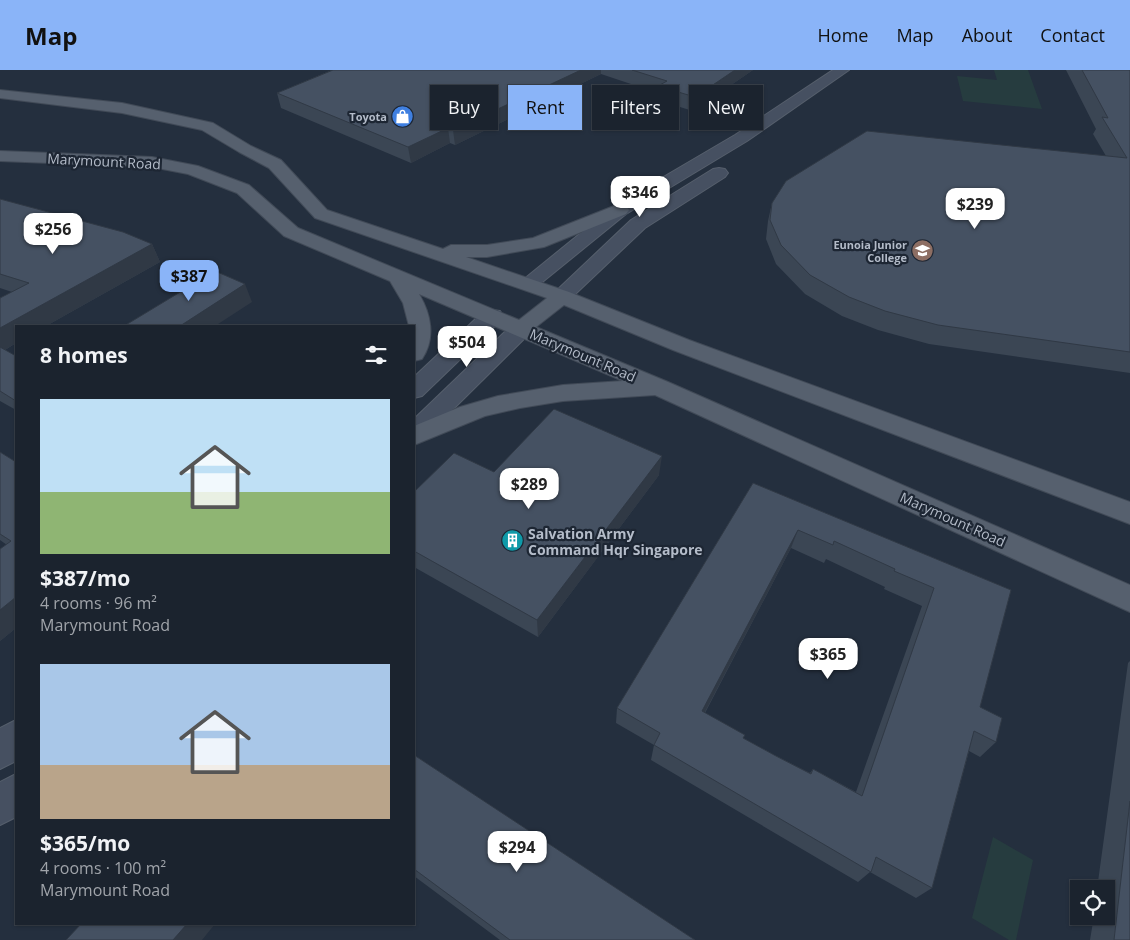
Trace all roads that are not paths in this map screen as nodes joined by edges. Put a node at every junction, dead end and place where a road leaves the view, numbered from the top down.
1 (849, 73) edge
2 (0, 94) edge
3 (787, 125) dead end
4 (747, 154) dead end
5 (0, 156) edge
6 (620, 210) junction
7 (432, 251) junction
8 (399, 279) junction
9 (562, 296) junction
10 (510, 300) junction
11 (521, 329) junction
12 (415, 351) edge
13 (660, 388) junction
14 (415, 389) edge
15 (415, 434) edge
16 (415, 435) edge
17 (1130, 513) edge
18 (1130, 599) edge
19 (15, 738) edge
20 (0, 752) edge
21 (15, 793) edge
22 (0, 807) edge

1 - 3 main road
1 - 6 main road
2 - 7 main road, Marymount Road
4 - 9 main road
5 - 8 main road, Marymount Road
6 - 7 main road
6 - 10 main road
7 - 10 main road, Marymount Road
8 - 10 main road, Marymount Road
8 - 12 main road
9 - 10 main road, Marymount Road
9 - 11 main road
9 - 17 main road, Marymount Road
10 - 11 main road, Marymount Road
10 - 14 main road
11 - 13 main road, Marymount Road
11 - 15 main road
13 - 16 main road
13 - 18 main road, Marymount Road
19 - 20 main road
21 - 22 main road

